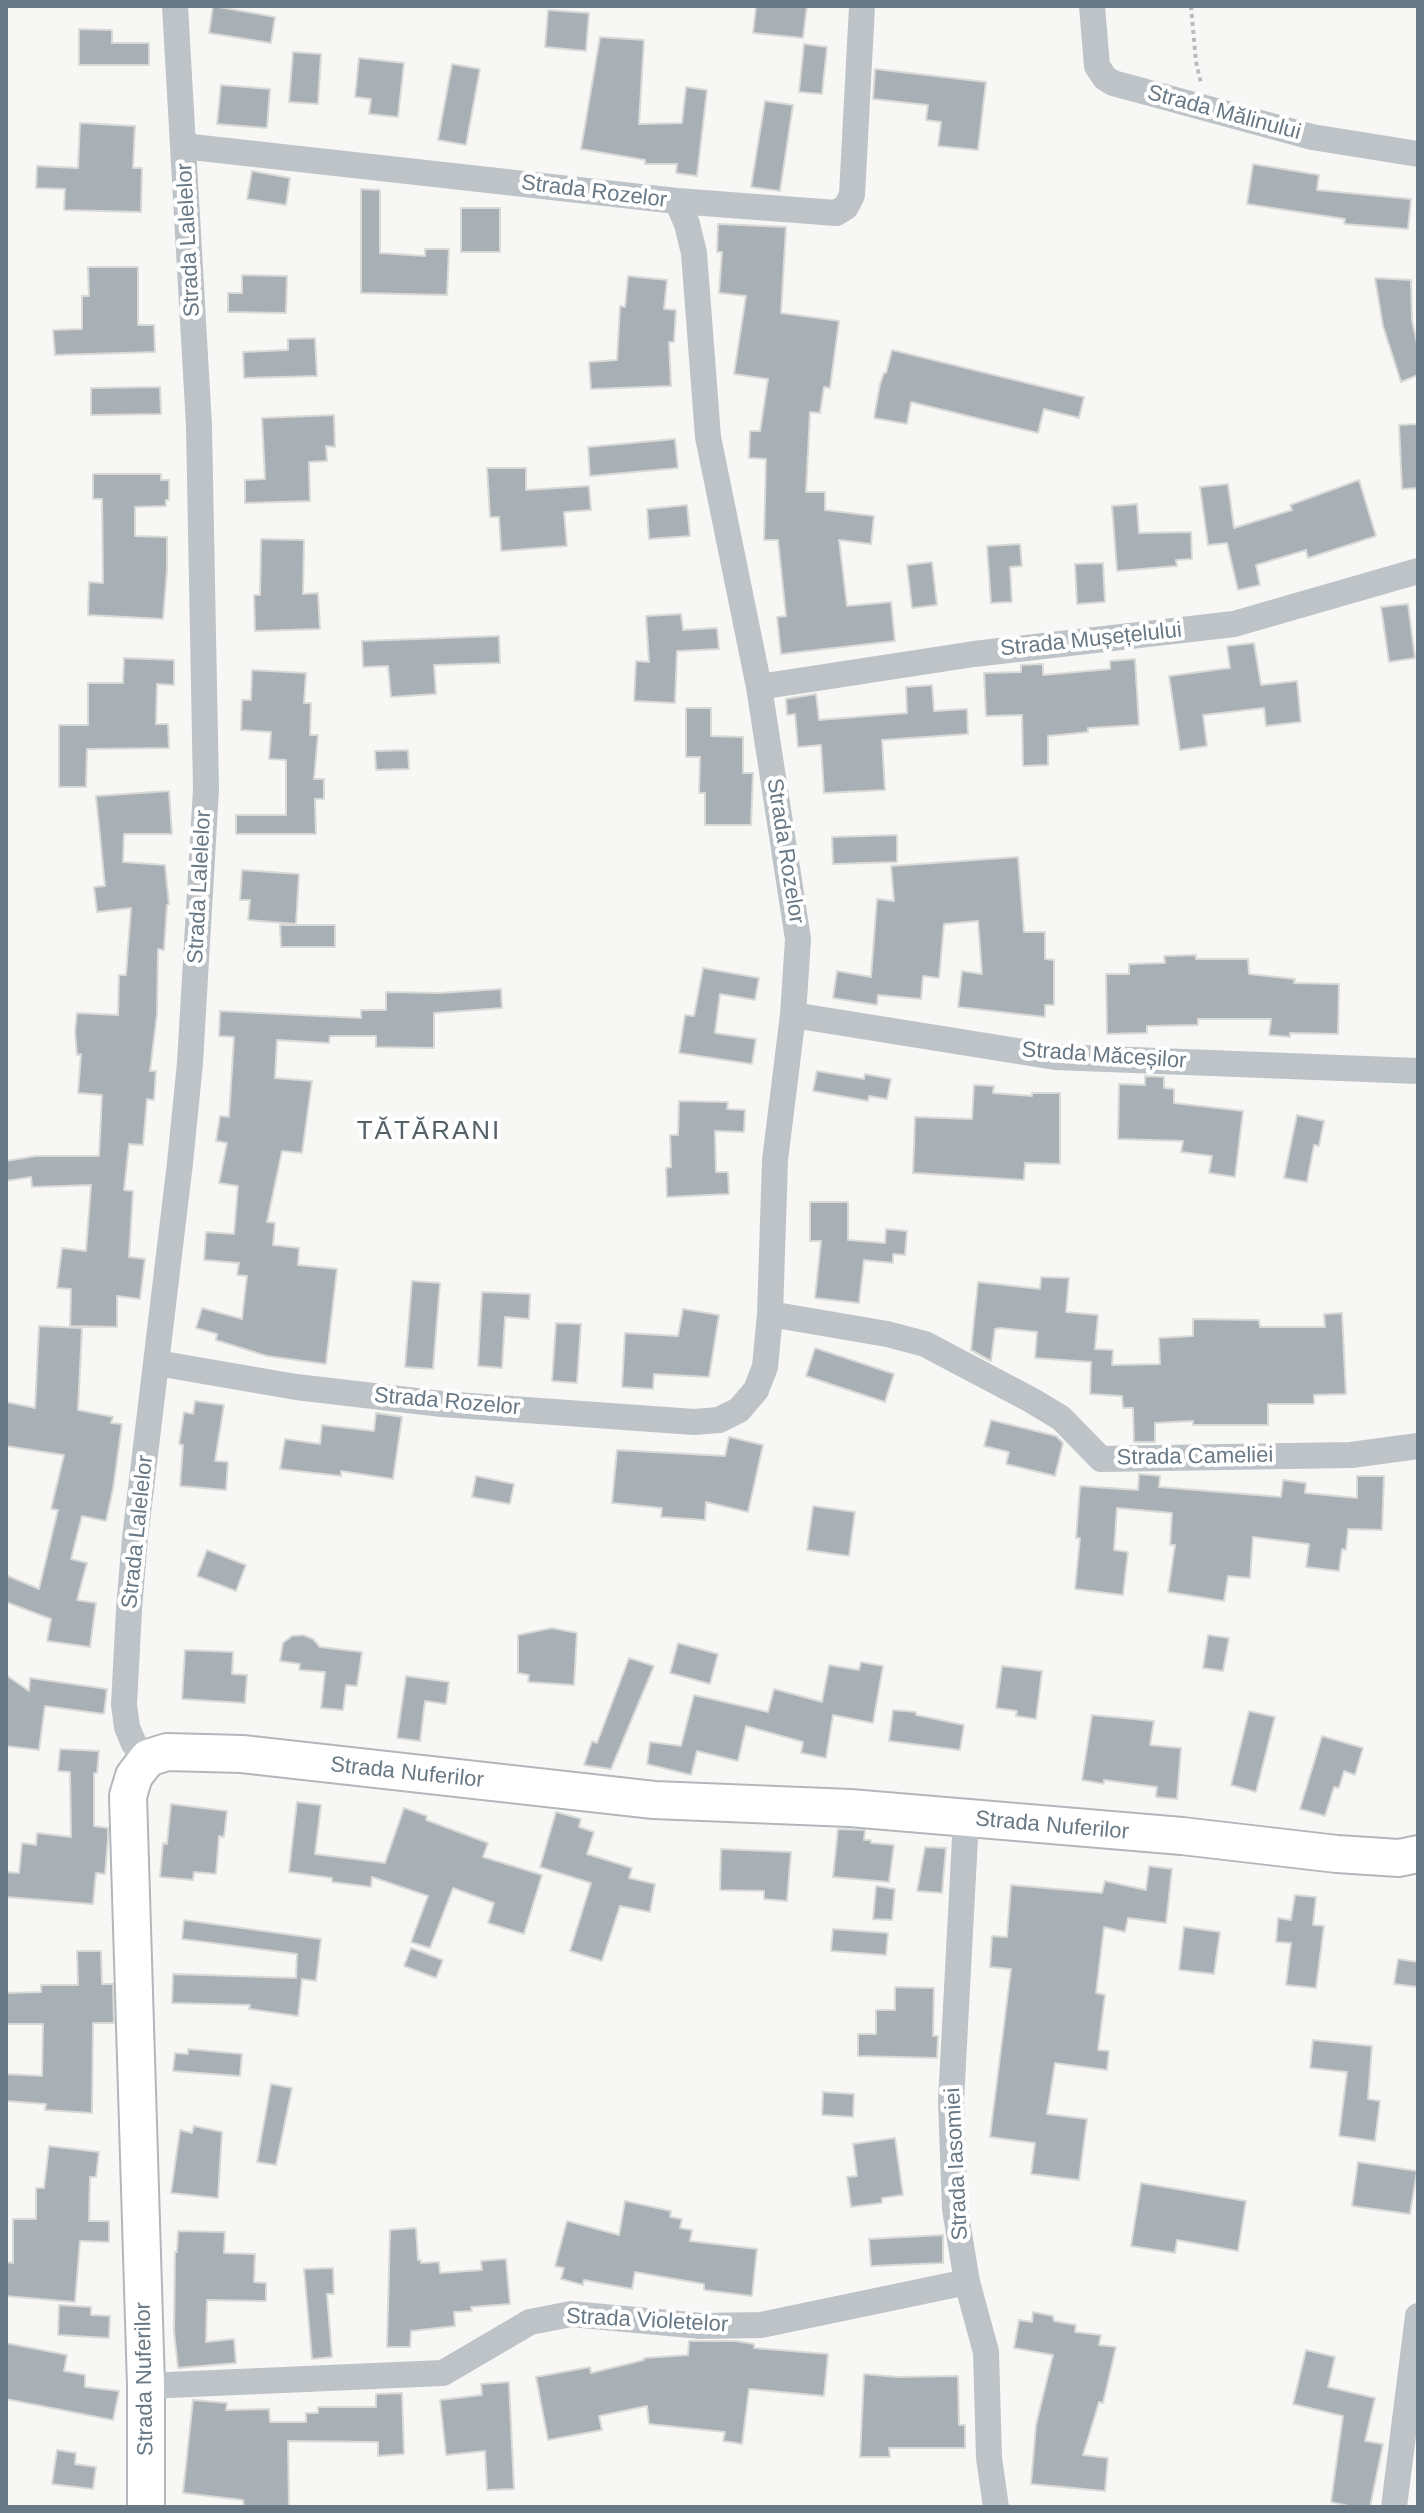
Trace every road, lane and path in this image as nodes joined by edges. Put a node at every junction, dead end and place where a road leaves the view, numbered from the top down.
1 (175, 6) edge
2 (862, 6) edge
3 (1092, 6) edge
4 (1191, 6) edge
5 (1214, 110) junction
6 (183, 146) junction
7 (1418, 154) edge
8 (677, 201) junction
9 (1418, 571) edge
10 (759, 687) junction
11 (793, 1015) junction
12 (1418, 1071) edge
13 (770, 1314) junction
14 (157, 1363) junction
15 (1418, 1446) edge
16 (148, 1758) junction
17 (966, 1819) junction
18 (1418, 1854) edge
19 (967, 2282) junction
20 (1418, 2316) edge
21 (146, 2386) junction
22 (146, 2507) edge
23 (996, 2507) edge
24 (1394, 2507) edge

1 - 6 street, Strada Lalelelor
2 - 8 street
3 - 5 street, Strada Mălinului
4 - 5 path
5 - 7 street, Strada Mălinului
6 - 8 street, Strada Rozelor
6 - 14 street, Strada Lalelelor
8 - 10 street, Strada Rozelor
9 - 10 street, Strada Mușețelului
10 - 11 street, Strada Rozelor
11 - 12 street, Strada Măceșilor
11 - 13 street, Strada Rozelor
13 - 14 street, Strada Rozelor
13 - 15 street, Strada Cameliei
14 - 16 street, Strada Lalelelor
16 - 17 main road, Strada Nuferilor
16 - 21 main road, Strada Nuferilor
17 - 18 main road, Strada Nuferilor
17 - 19 street, Strada Iasomiei
19 - 21 street, Strada Violetelor
19 - 23 street, Strada Iasomiei
20 - 24 street
21 - 22 main road, Strada Nuferilor

